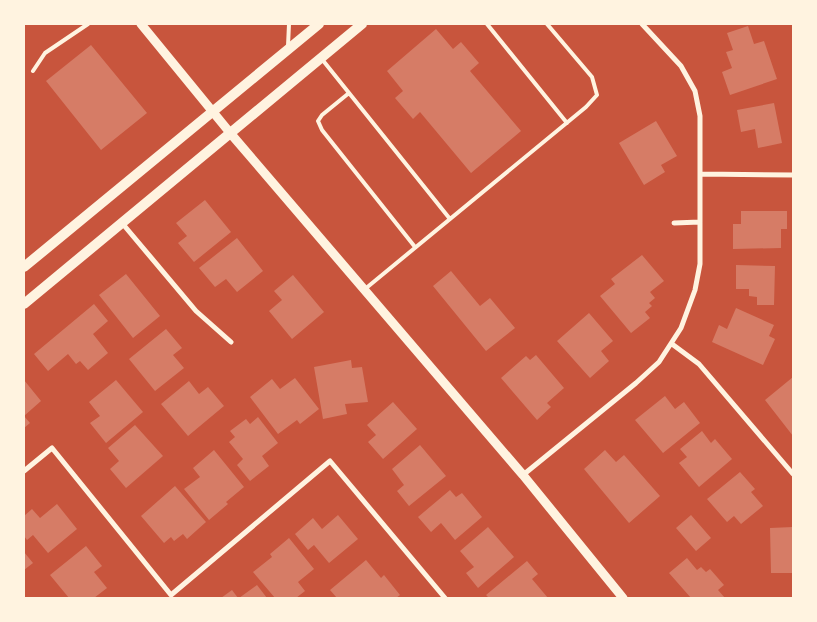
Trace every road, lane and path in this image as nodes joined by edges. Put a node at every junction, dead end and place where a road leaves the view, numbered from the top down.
1 (88, 24) edge
2 (140, 24) edge
3 (289, 24) edge
4 (318, 24) edge
5 (362, 24) edge
6 (487, 24) edge
7 (547, 24) edge
8 (642, 24) edge
9 (288, 49) junction
10 (321, 58) junction
11 (33, 71) dead end
12 (350, 93) junction
13 (212, 111) junction
14 (567, 123) junction
15 (231, 134) junction
16 (701, 174) junction
17 (793, 175) edge
18 (450, 219) junction
19 (700, 222) junction
20 (122, 223) junction
21 (674, 223) dead end
22 (415, 246) junction
23 (24, 267) edge
24 (365, 289) junction
25 (24, 304) edge
26 (231, 342) dead end
27 (672, 344) junction
28 (24, 471) edge
29 (793, 474) edge
30 (523, 475) junction
31 (445, 598) edge
32 (624, 598) edge

1 - 11 lane
2 - 13 street
3 - 9 lane
4 - 9 main road
5 - 10 main road
6 - 14 lane
7 - 14 lane
8 - 16 street
9 - 13 main road
10 - 12 lane
10 - 15 main road
12 - 18 lane
12 - 22 lane
13 - 15 street
13 - 23 main road
14 - 18 lane
15 - 20 main road
15 - 24 street
16 - 17 street
16 - 19 street
18 - 22 lane
19 - 21 street
19 - 27 street
20 - 25 main road
20 - 26 street
22 - 24 lane
24 - 30 street
27 - 29 street
27 - 30 street
28 - 31 street
30 - 32 street

